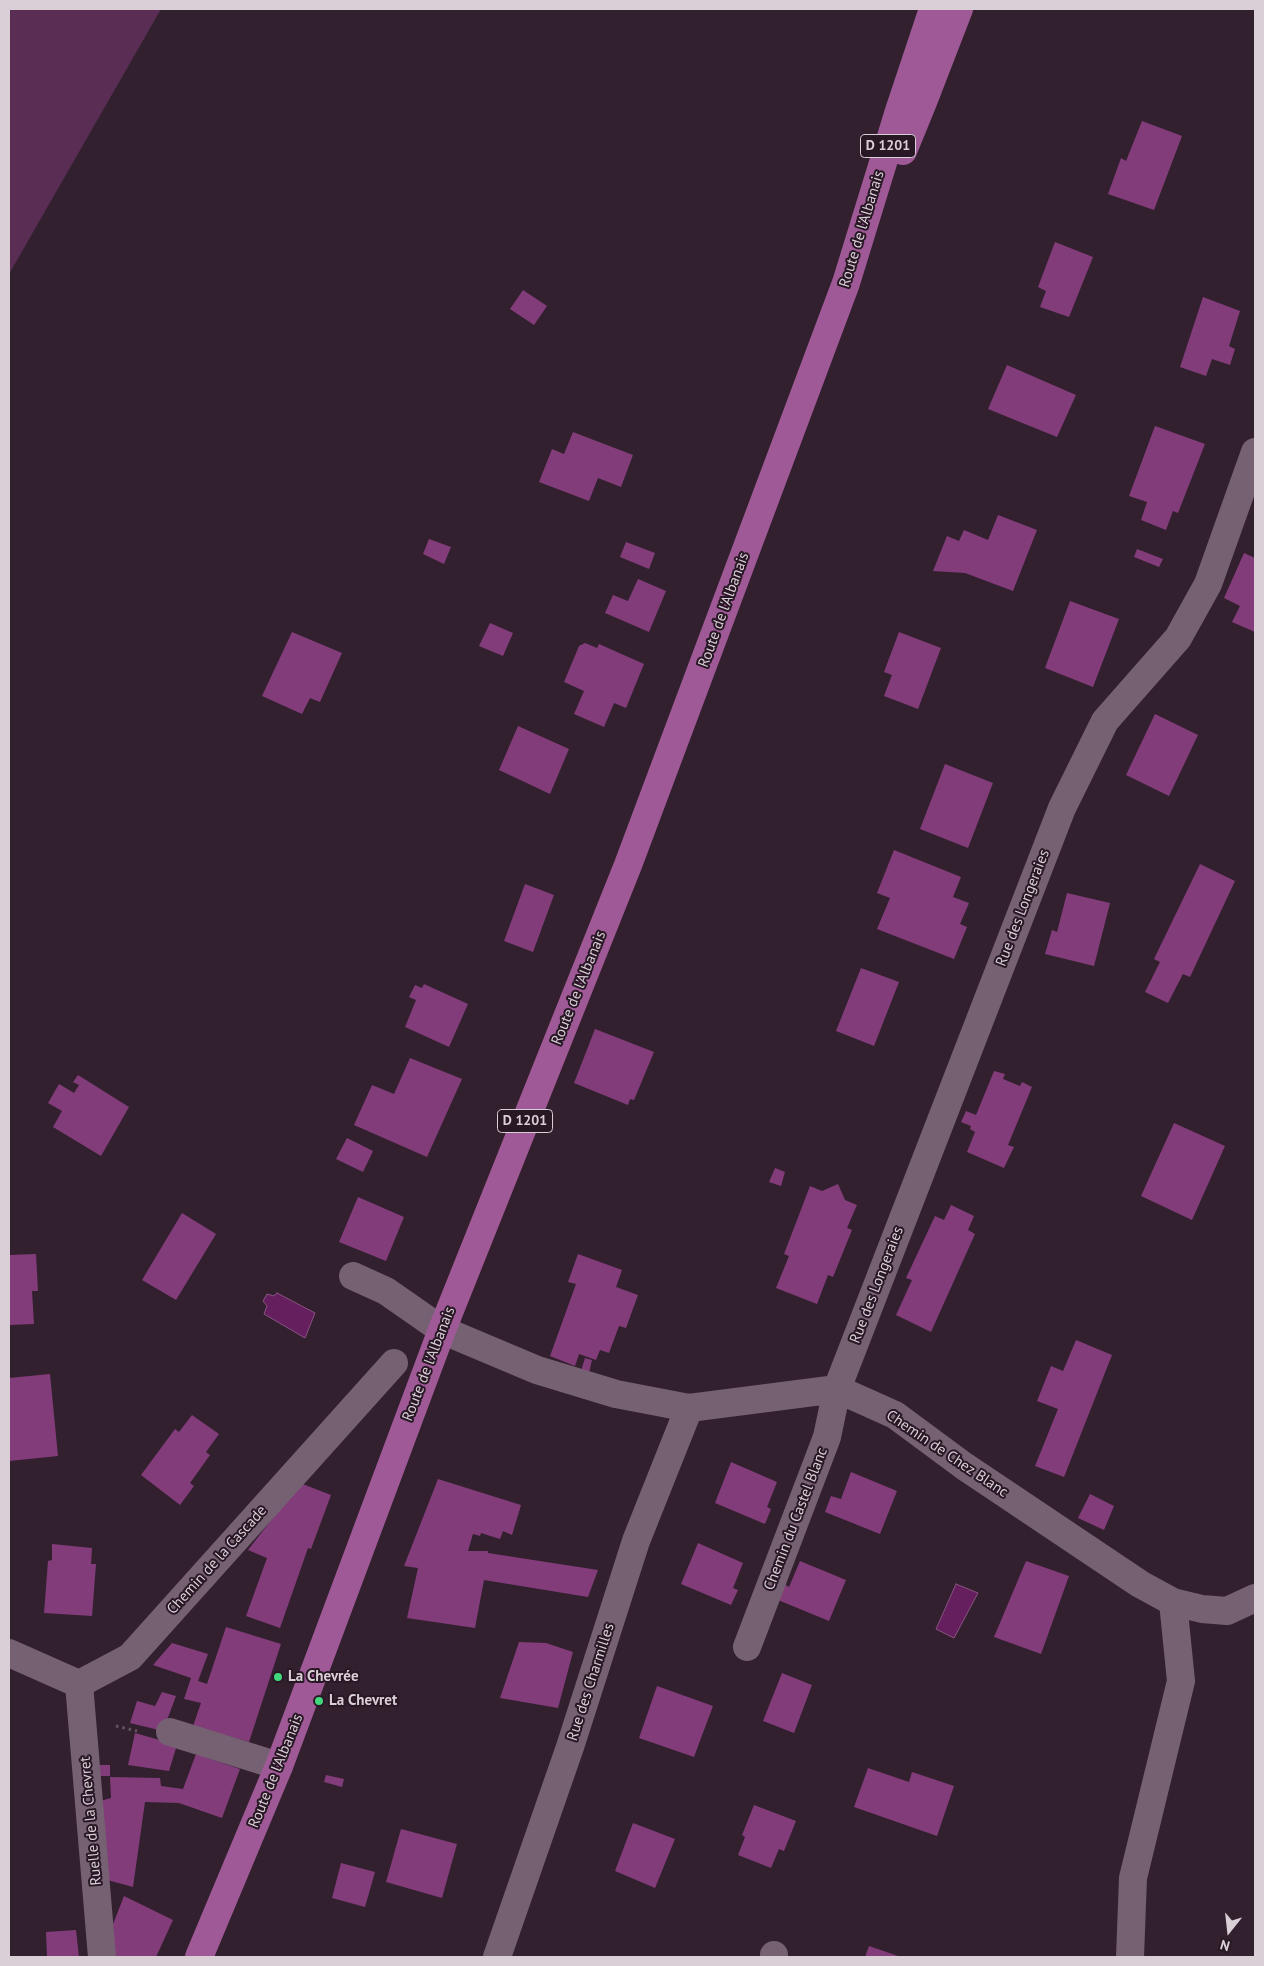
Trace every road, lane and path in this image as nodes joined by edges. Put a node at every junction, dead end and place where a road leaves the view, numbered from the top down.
1 (933, 9) edge
2 (959, 9) edge
3 (846, 283) junction
4 (1255, 452) edge
5 (353, 1276) dead end
6 (442, 1330) junction
7 (394, 1363) dead end
8 (837, 1390) junction
9 (689, 1408) junction
10 (1255, 1598) edge
11 (1172, 1602) junction
12 (747, 1647) dead end
13 (9, 1652) edge
14 (79, 1684) junction
15 (82, 1718) junction
16 (170, 1732) joint
17 (279, 1766) junction
18 (102, 1957) edge
19 (199, 1957) edge
20 (498, 1957) edge
21 (1130, 1957) edge

1 - 3 main road, Route de l'Albanais / D 1201
2 - 3 main road
3 - 6 main road, Route de l'Albanais / D 1201
4 - 8 street, Rue des Longeraies
5 - 6 street
6 - 9 street
6 - 17 main road, Route de l'Albanais / D 1201
7 - 14 street, Chemin de la Cascade
8 - 9 street
8 - 11 street, Chemin de Chez Blanc
8 - 12 street, Chemin du Castel Blanc
9 - 20 street, Rue des Charmilles
10 - 11 street, Chemin de Chez Blanc
11 - 21 street
13 - 14 street
14 - 15 street, Ruelle de la Chevret
15 - 16 path
15 - 18 street, Ruelle de la Chevret
16 - 17 street
17 - 19 main road, Route de l'Albanais / D 1201

